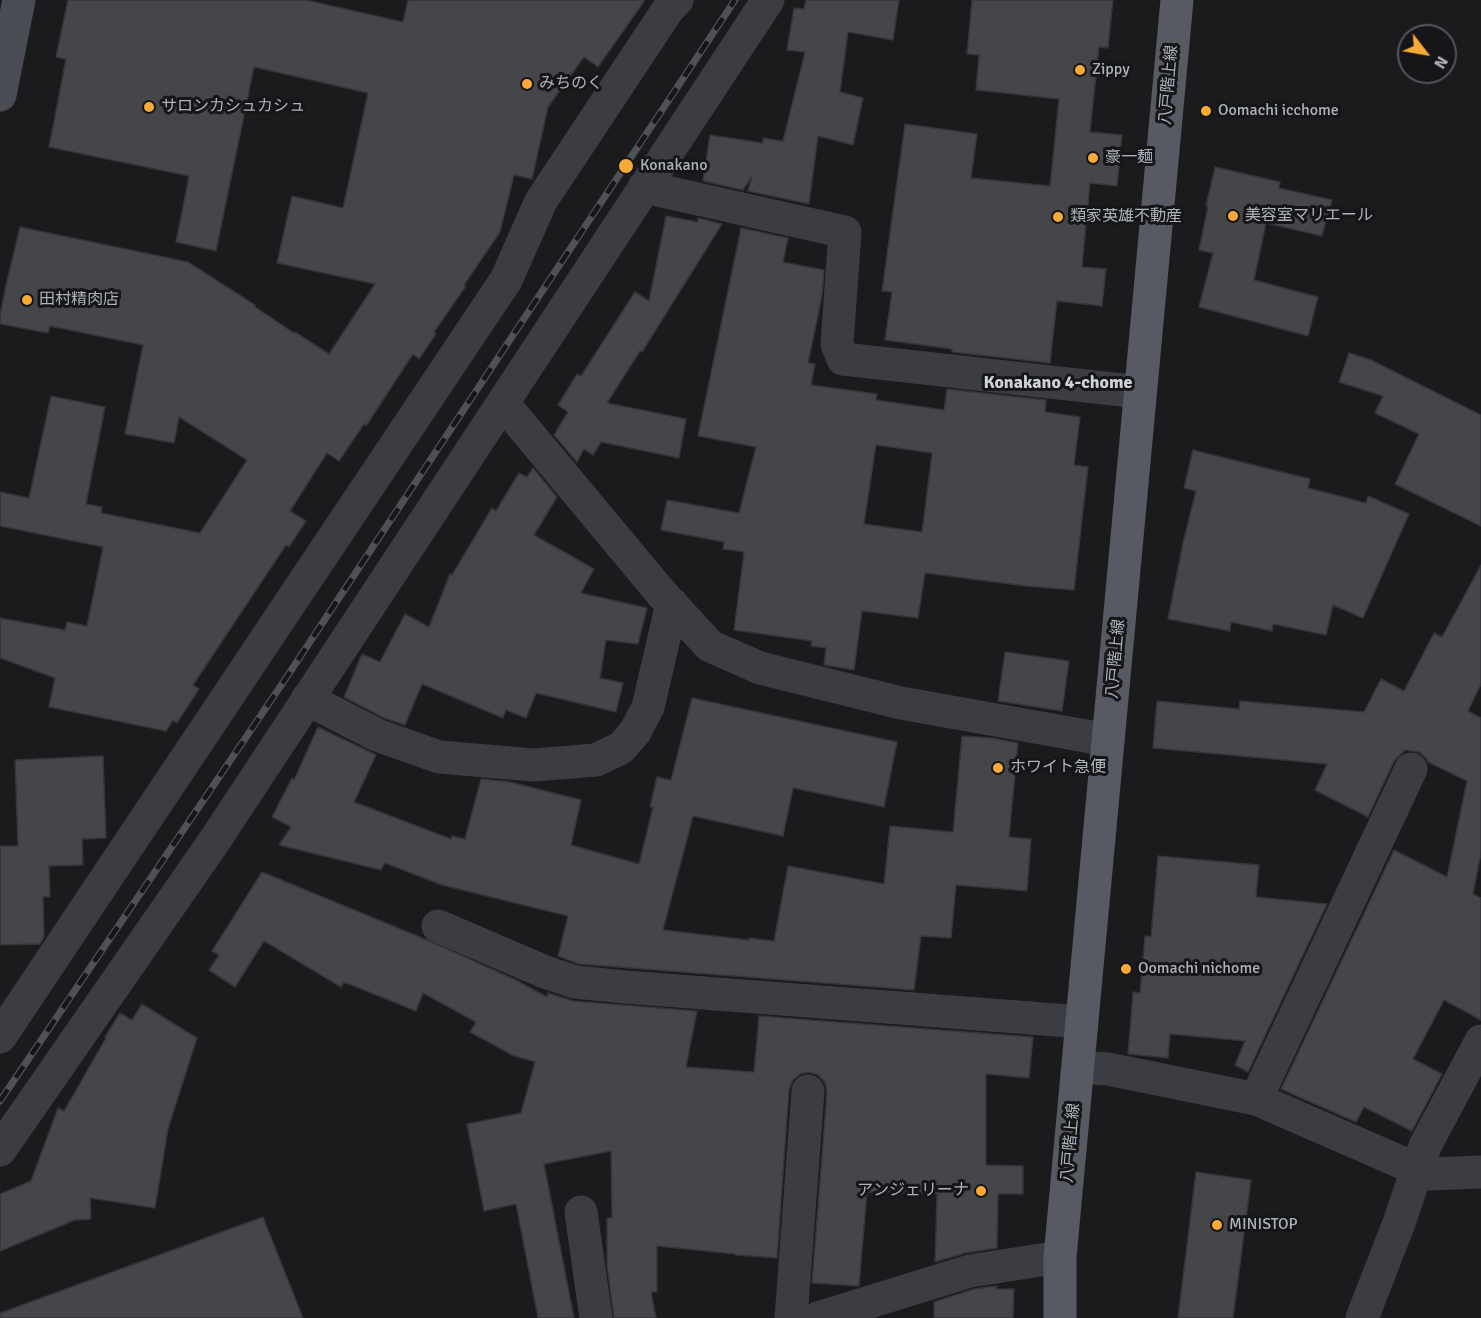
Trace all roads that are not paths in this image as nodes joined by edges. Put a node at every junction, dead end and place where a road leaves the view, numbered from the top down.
1 (19, 0) edge
2 (677, 0) edge
3 (768, 0) edge
4 (1177, 0) edge
5 (0, 95) edge
6 (644, 187) junction
7 (1140, 392) junction
8 (503, 403) junction
9 (672, 604) junction
10 (308, 699) junction
11 (1108, 740) junction
12 (1411, 769) dead end
13 (438, 926) dead end
14 (1082, 1022) junction
15 (0, 1037) edge
16 (1481, 1041) edge
17 (1078, 1066) junction
18 (808, 1091) dead end
19 (1256, 1099) junction
20 (0, 1150) edge
21 (1417, 1170) junction
22 (1481, 1172) edge
23 (581, 1212) dead end
24 (1060, 1257) junction
25 (596, 1318) edge
26 (791, 1318) edge
27 (818, 1318) edge
28 (1060, 1318) edge
29 (1362, 1318) edge

1 - 5 street
2 - 15 street
3 - 6 street
4 - 7 main road, 八戸階上線
6 - 7 street
6 - 8 street
7 - 11 main road, 八戸階上線
8 - 9 street
8 - 10 street
9 - 10 street
9 - 11 street
10 - 20 street
11 - 14 main road, 八戸階上線
12 - 19 street
13 - 14 street
14 - 17 main road, 八戸階上線
16 - 21 street
17 - 19 street
17 - 24 main road, 八戸階上線
18 - 26 street
19 - 21 street
21 - 22 street
21 - 29 street
23 - 25 street
24 - 27 street
24 - 28 main road, 八戸階上線

